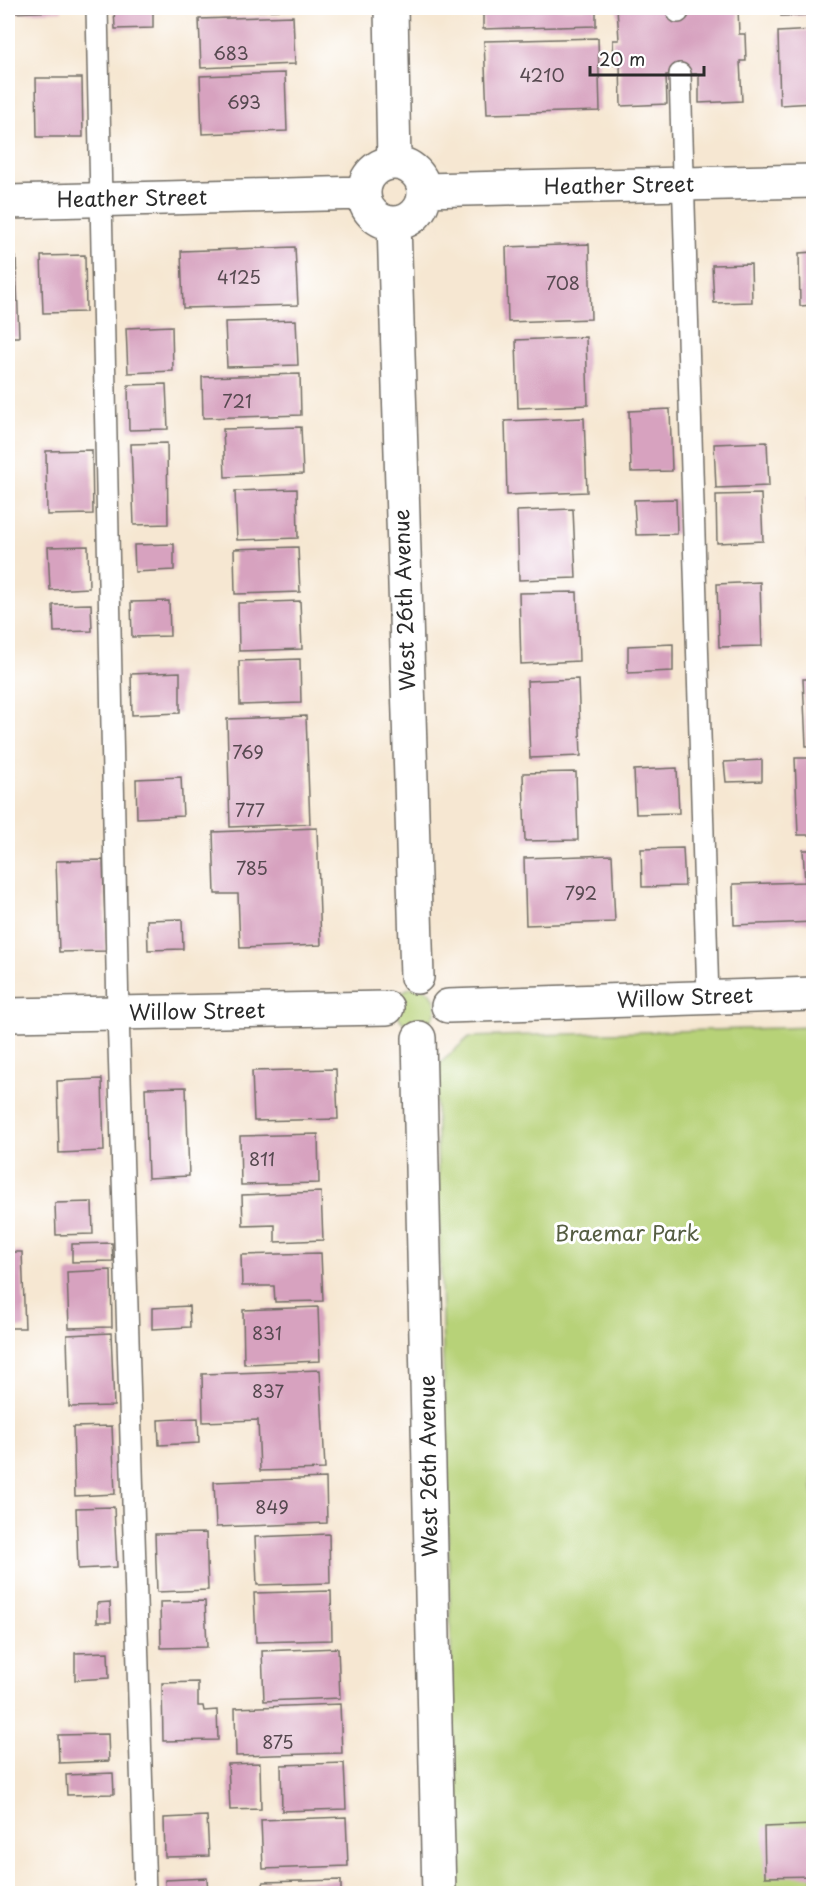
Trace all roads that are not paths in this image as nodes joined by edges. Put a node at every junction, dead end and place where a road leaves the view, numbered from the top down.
1 (97, 8) edge
2 (391, 8) edge
3 (680, 74) dead end
4 (394, 162) junction
5 (813, 181) edge
6 (684, 184) junction
7 (424, 190) junction
8 (364, 193) junction
9 (102, 200) junction
10 (8, 202) edge
11 (394, 224) junction
12 (417, 977) junction
13 (813, 994) edge
14 (708, 998) junction
15 (448, 1006) junction
16 (387, 1008) junction
17 (118, 1013) junction
18 (8, 1016) edge
19 (419, 1038) junction
20 (145, 1893) edge
21 (439, 1893) edge

1 - 9 lane
2 - 4 street
3 - 6 lane
4 - 7 street
4 - 8 street
5 - 6 street, Heather Street
6 - 7 street, Heather Street
6 - 14 lane
7 - 11 street
8 - 9 street, Heather Street
8 - 11 street
9 - 10 street, Heather Street
9 - 17 lane
11 - 12 street, West 26th Avenue
12 - 15 street
12 - 16 street
13 - 14 street, Willow Street
14 - 15 street, Willow Street
15 - 19 street
16 - 17 street, Willow Street
16 - 19 street
17 - 18 street, Willow Street
17 - 20 lane
19 - 21 street, West 26th Avenue

